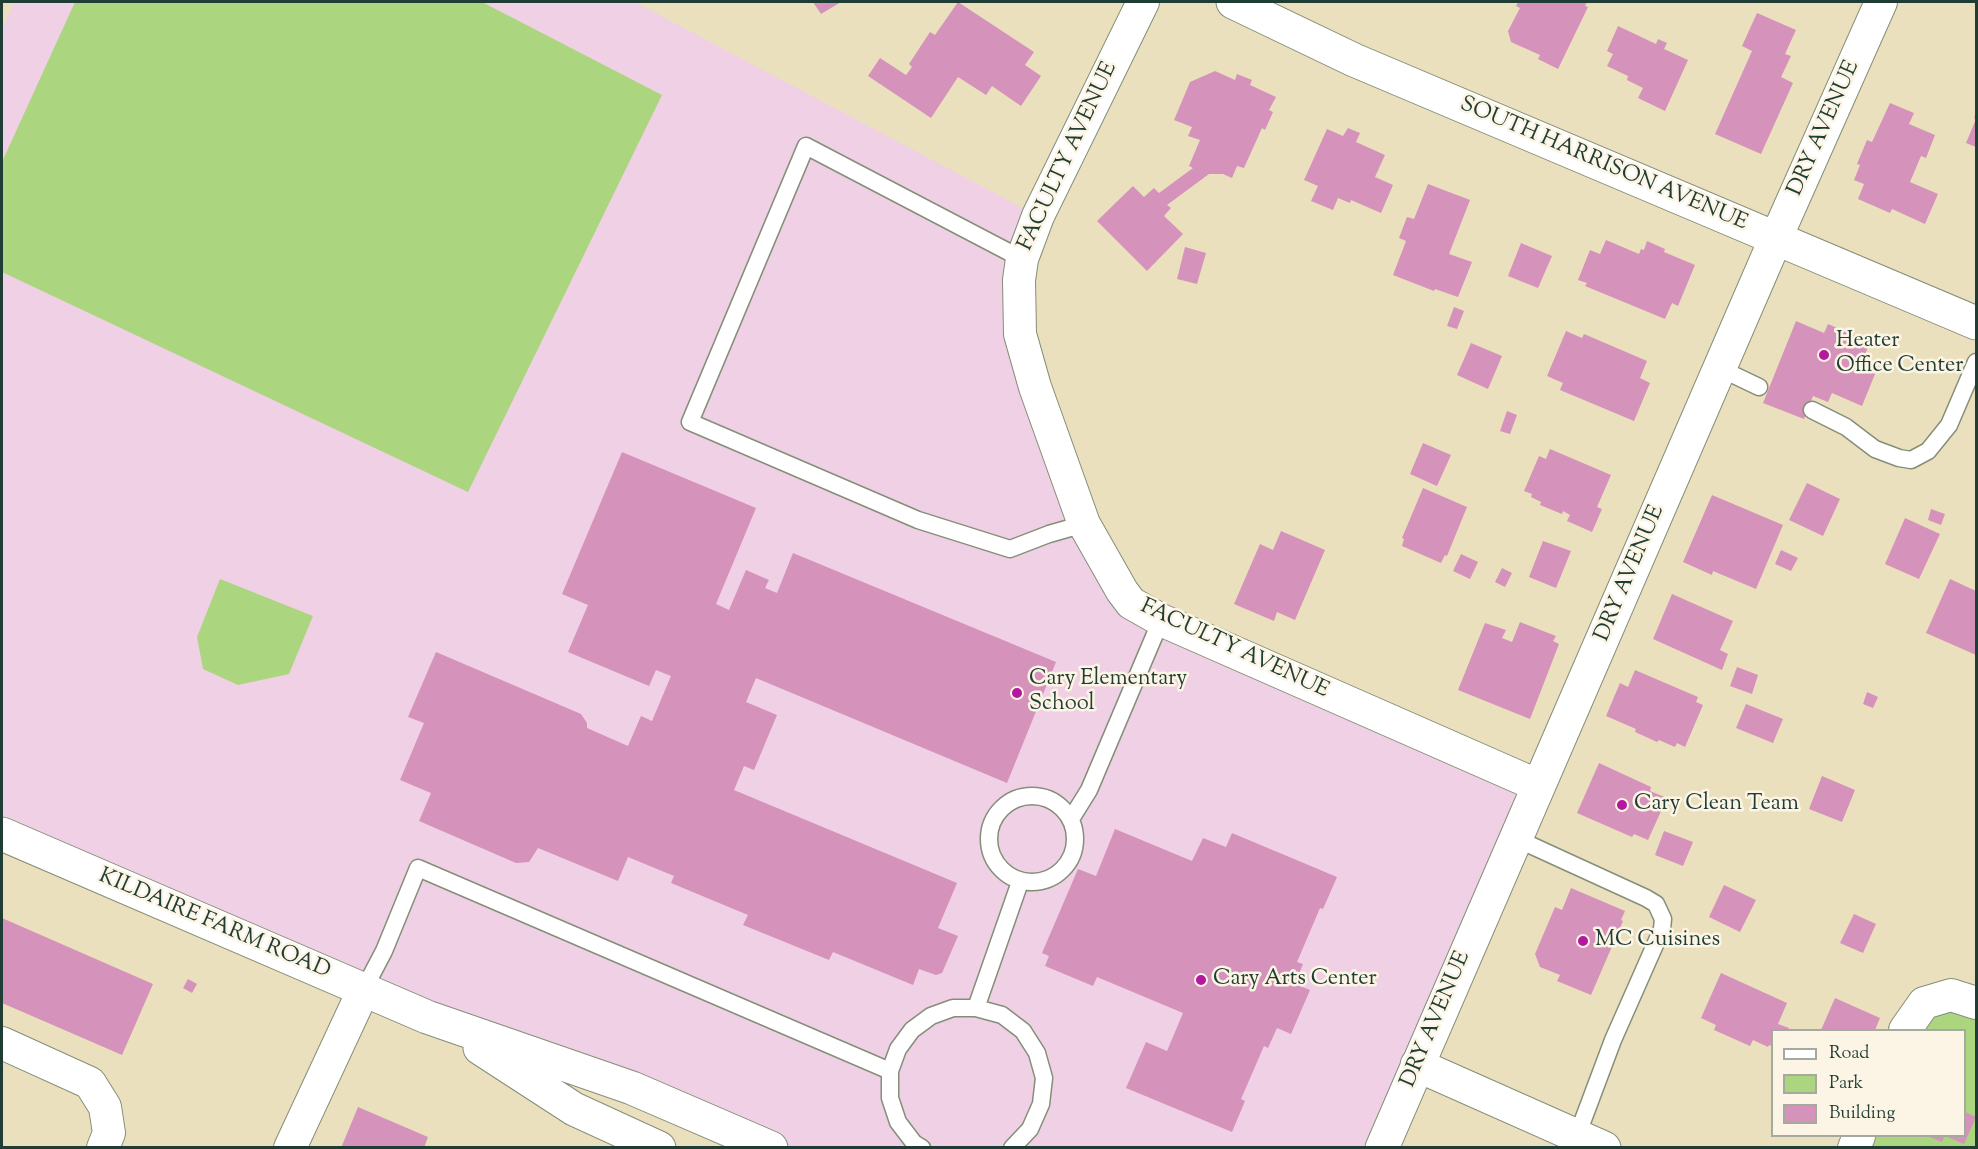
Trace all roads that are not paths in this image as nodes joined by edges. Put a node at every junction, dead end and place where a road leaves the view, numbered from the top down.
1 (1143, 2) edge
2 (1233, 2) edge
3 (1881, 2) edge
4 (1776, 238) junction
5 (1022, 259) junction
6 (1977, 323) edge
7 (1977, 362) edge
8 (1719, 368) junction
9 (1759, 387) dead end
10 (1812, 410) dead end
11 (1084, 524) junction
12 (1161, 620) junction
13 (1539, 786) junction
14 (1071, 819) junction
15 (2, 834) edge
16 (1515, 838) junction
17 (1020, 882) junction
18 (364, 988) junction
19 (1977, 1003) edge
20 (976, 1008) junction
21 (427, 1017) junction
22 (1906, 1029) edge
23 (2, 1043) edge
24 (1417, 1065) junction
25 (890, 1071) junction
26 (1591, 1142) edge
27 (103, 1148) edge
28 (290, 1148) edge
29 (659, 1148) edge
30 (771, 1148) edge
31 (922, 1148) edge
32 (1012, 1148) edge
33 (1382, 1148) edge

1 - 5 street, FACULTY AVENUE
2 - 4 street, SOUTH HARRISON AVENUE
3 - 4 street, DRY AVENUE
4 - 6 street, SOUTH HARRISON AVENUE
4 - 8 street, DRY AVENUE
5 - 11 street, FACULTY AVENUE
5 - 11 lane
7 - 10 lane
8 - 9 lane
8 - 13 street, DRY AVENUE
11 - 12 street, FACULTY AVENUE
12 - 13 street, FACULTY AVENUE
12 - 14 lane
13 - 16 street, DRY AVENUE
14 - 17 lane
14 - 17 lane
15 - 18 street, KILDAIRE FARM ROAD
16 - 24 street, DRY AVENUE
16 - 26 lane
17 - 20 lane
18 - 21 street, KILDAIRE FARM ROAD
18 - 25 lane
18 - 28 street
19 - 22 street
20 - 25 lane
20 - 32 lane
21 - 29 street, KILDAIRE FARM ROAD
21 - 30 street, KILDAIRE FARM ROAD
23 - 27 street
24 - 26 street
24 - 33 street, DRY AVENUE
25 - 31 lane

